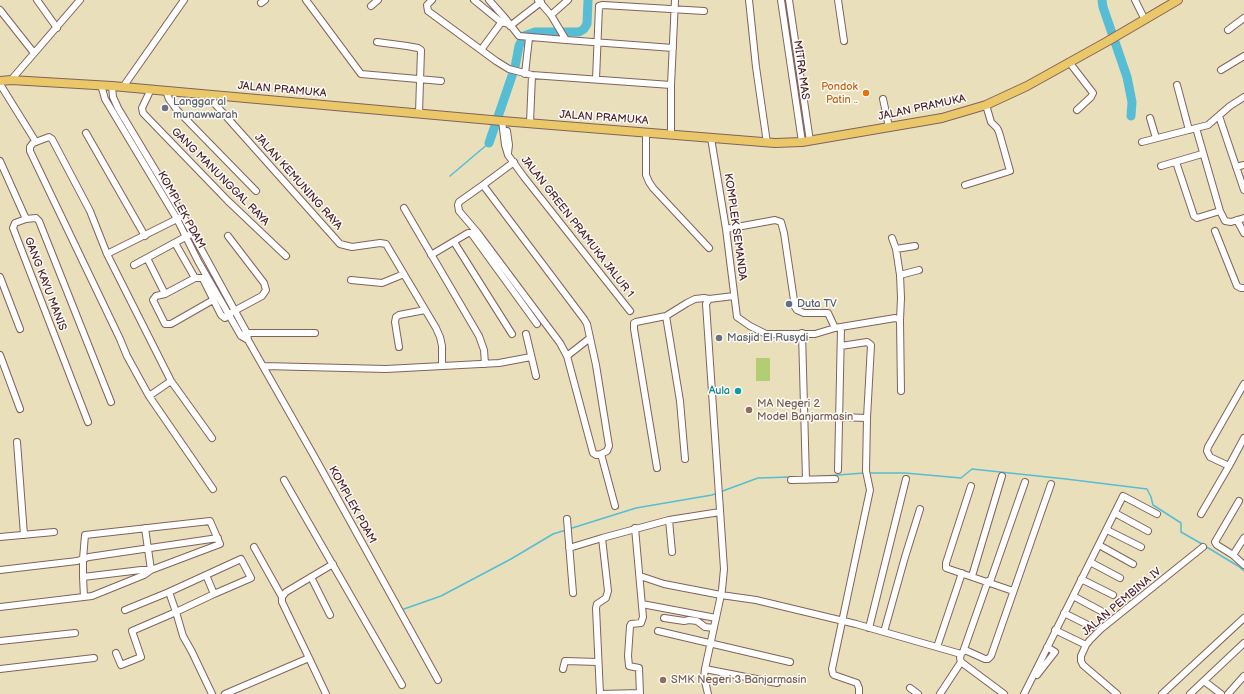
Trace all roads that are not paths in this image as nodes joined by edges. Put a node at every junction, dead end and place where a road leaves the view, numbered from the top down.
1 (37, 0) edge
2 (80, 0) edge
3 (184, 0) edge
4 (306, 0) edge
5 (378, 0) edge
6 (432, 0) edge
7 (474, 0) edge
8 (489, 0) edge
9 (568, 0) edge
10 (639, 0) edge
11 (675, 0) edge
12 (749, 0) edge
13 (781, 0) edge
14 (789, 0) edge
15 (838, 0) edge
16 (1135, 0) edge
17 (1178, 0) edge
18 (539, 1) edge
19 (371, 6) dead end
20 (639, 7) junction
21 (0, 10) edge
22 (675, 10) junction
23 (704, 11) dead end
24 (551, 15) junction
25 (1244, 18) edge
26 (503, 20) junction
27 (1145, 20) junction
28 (510, 25) junction
29 (57, 28) junction
30 (1228, 30) dead end
31 (563, 35) junction
32 (525, 38) junction
33 (844, 41) dead end
34 (377, 42) dead end
35 (597, 42) junction
36 (673, 48) junction
37 (796, 48) junction
38 (788, 49) junction
39 (481, 50) junction
40 (34, 53) junction
41 (1244, 56) edge
42 (1069, 62) junction
43 (1221, 70) dead end
44 (522, 73) junction
45 (532, 75) junction
46 (420, 79) junction
47 (596, 79) junction
48 (11, 80) junction
49 (441, 81) dead end
50 (0, 82) edge
51 (101, 85) junction
52 (671, 85) junction
53 (1177, 85) dead end
54 (112, 86) junction
55 (123, 87) junction
56 (151, 90) junction
57 (166, 91) junction
58 (207, 95) junction
59 (113, 96) junction
60 (1244, 98) edge
61 (105, 99) junction
62 (883, 99) dead end
63 (986, 105) junction
64 (1077, 110) dead end
65 (419, 113) junction
66 (1219, 116) junction
67 (1150, 118) dead end
68 (500, 121) junction
69 (530, 123) junction
70 (889, 127) junction
71 (1192, 129) junction
72 (646, 132) junction
73 (86, 134) dead end
74 (671, 134) junction
75 (711, 138) junction
76 (1156, 138) junction
77 (36, 142) junction
78 (806, 142) junction
79 (1142, 142) dead end
80 (767, 143) junction
81 (1202, 154) junction
82 (0, 161) edge
83 (514, 162) junction
84 (1176, 162) junction
85 (1244, 165) edge
86 (1161, 166) dead end
87 (1236, 167) junction
88 (483, 185) junction
89 (965, 185) dead end
90 (1244, 190) edge
91 (168, 191) junction
92 (256, 191) dead end
93 (162, 195) junction
94 (404, 208) dead end
95 (1220, 211) junction
96 (183, 216) junction
97 (26, 218) junction
98 (176, 219) junction
99 (1241, 219) edge
100 (726, 229) junction
101 (1215, 231) dead end
102 (192, 233) junction
103 (1244, 233) edge
104 (145, 236) junction
105 (228, 236) dead end
106 (185, 237) junction
107 (892, 238) dead end
108 (454, 242) junction
109 (175, 243) junction
110 (915, 246) dead end
111 (708, 248) dead end
112 (896, 249) junction
113 (107, 254) junction
114 (286, 256) dead end
115 (431, 256) junction
116 (146, 258) junction
117 (134, 265) dead end
118 (919, 270) dead end
119 (404, 274) junction
120 (900, 275) junction
121 (0, 277) edge
122 (195, 278) junction
123 (351, 280) dead end
124 (1244, 288) edge
125 (165, 294) junction
126 (734, 296) junction
127 (213, 300) junction
128 (709, 300) junction
129 (425, 310) junction
130 (630, 311) dead end
131 (232, 313) junction
132 (666, 316) junction
133 (900, 320) junction
134 (537, 324) dead end
135 (838, 328) junction
136 (20, 329) dead end
137 (316, 333) dead end
138 (802, 333) junction
139 (244, 334) junction
140 (512, 334) dead end
141 (526, 334) dead end
142 (590, 338) junction
143 (841, 346) junction
144 (399, 347) dead end
145 (0, 355) edge
146 (567, 356) junction
147 (531, 357) junction
148 (485, 364) junction
149 (442, 365) junction
150 (263, 366) junction
151 (536, 376) dead end
152 (171, 382) junction
153 (1244, 384) edge
154 (902, 391) dead end
155 (149, 396) junction
156 (111, 402) dead end
157 (20, 409) dead end
158 (839, 417) junction
159 (867, 418) junction
160 (88, 422) dead end
161 (212, 438) dead end
162 (1244, 438) edge
163 (17, 442) dead end
164 (601, 454) junction
165 (685, 458) dead end
166 (1229, 466) junction
167 (657, 468) dead end
168 (838, 470) dead end
169 (1002, 476) dead end
170 (806, 477) junction
171 (906, 478) dead end
172 (835, 479) dead end
173 (284, 480) dead end
174 (792, 480) dead end
175 (1024, 482) dead end
176 (1051, 484) dead end
177 (971, 486) dead end
178 (213, 489) dead end
179 (1239, 501) dead end
180 (615, 506) dead end
181 (920, 509) dead end
182 (720, 512) junction
183 (1115, 513) junction
184 (1157, 514) dead end
185 (1201, 514) dead end
186 (567, 519) dead end
187 (669, 520) junction
188 (145, 528) junction
189 (635, 528) junction
190 (1107, 530) junction
191 (1148, 531) dead end
192 (54, 532) dead end
193 (24, 535) junction
194 (0, 537) edge
195 (218, 538) junction
196 (602, 538) junction
197 (1244, 538) edge
198 (1099, 545) junction
199 (254, 547) dead end
200 (1141, 547) dead end
201 (1204, 547) dead end
202 (570, 548) junction
203 (148, 549) junction
204 (672, 552) dead end
205 (1233, 555) junction
206 (83, 559) junction
207 (1090, 562) junction
208 (333, 564) junction
209 (1133, 564) dead end
210 (1244, 565) edge
211 (0, 570) edge
212 (151, 570) junction
213 (962, 573) junction
214 (206, 575) junction
215 (640, 576) junction
216 (972, 576) junction
217 (83, 577) junction
218 (311, 577) junction
219 (1120, 578) dead end
220 (1081, 579) junction
221 (989, 582) junction
222 (1013, 590) junction
223 (169, 592) junction
224 (573, 593) dead end
225 (214, 594) junction
226 (721, 595) junction
227 (1113, 595) dead end
228 (1073, 596) junction
229 (84, 597) junction
230 (282, 598) junction
231 (642, 604) junction
232 (0, 607) edge
233 (124, 610) dead end
234 (1101, 611) dead end
235 (176, 612) junction
236 (1064, 613) junction
237 (330, 615) dead end
238 (664, 618) dead end
239 (716, 618) junction
240 (1244, 618) edge
241 (843, 621) junction
242 (1092, 627) dead end
243 (714, 628) junction
244 (869, 628) junction
245 (1055, 630) junction
246 (658, 631) dead end
247 (75, 632) dead end
248 (884, 632) junction
249 (0, 641) edge
250 (1244, 643) edge
251 (711, 644) junction
252 (1086, 645) junction
253 (937, 647) junction
254 (1047, 647) junction
255 (963, 652) junction
256 (116, 653) dead end
257 (94, 658) dead end
258 (309, 658) junction
259 (598, 662) junction
260 (790, 662) dead end
261 (961, 662) junction
262 (0, 669) edge
263 (563, 669) dead end
264 (705, 669) junction
265 (1244, 676) edge
266 (438, 680) dead end
267 (1204, 681) junction
268 (1031, 682) junction
269 (777, 683) dead end
270 (402, 685) dead end
271 (910, 688) dead end
272 (212, 694) edge
273 (225, 694) edge
274 (326, 694) edge
275 (600, 694) edge
276 (640, 694) edge
277 (708, 694) edge
278 (860, 694) edge
279 (918, 694) edge
280 (940, 694) edge
281 (1004, 694) edge
282 (1024, 694) edge
283 (1117, 694) edge
284 (1162, 694) edge
285 (1190, 694) edge
286 (1221, 694) edge
287 (1228, 694) edge

1 - 29 street
2 - 29 street
3 - 55 street
4 - 46 street
5 - 19 street
6 - 39 street
7 - 26 street
8 - 26 street
9 - 24 street
10 - 20 street
11 - 22 street
12 - 80 street
13 - 38 street, MITRA MAS
14 - 37 street, MITRA MAS
15 - 33 street
16 - 27 street
17 - 27 main road, JALAN PRAMUKA
18 - 24 street
18 - 28 street
20 - 22 street
20 - 35 street
21 - 40 street
22 - 23 street
22 - 36 street
24 - 31 street
25 - 30 street
26 - 28 street
26 - 39 street
27 - 42 main road, JALAN PRAMUKA
28 - 32 street
29 - 40 street
31 - 32 street
31 - 35 street
32 - 44 street
34 - 46 street
35 - 36 street
35 - 47 street
36 - 52 street
37 - 38 street
37 - 78 street, MITRA MAS
38 - 78 street, MITRA MAS
39 - 44 street
40 - 48 street
41 - 43 street
42 - 63 main road, JALAN PRAMUKA
42 - 64 street
44 - 45 street
45 - 47 street
45 - 69 street
46 - 49 street
46 - 65 street
47 - 52 street
48 - 50 main road, JALAN PRAMUKA
48 - 51 main road, JALAN PRAMUKA
50 - 77 street
51 - 54 main road, JALAN PRAMUKA
51 - 61 street, KOMPLEK PDAM
52 - 74 street
53 - 71 street
54 - 55 main road, JALAN PRAMUKA
54 - 59 street, KOMPLEK PDAM
55 - 56 main road, JALAN PRAMUKA
56 - 57 main road, JALAN PRAMUKA
56 - 114 street, GANG MANUNGGAL RAYA
57 - 58 main road, JALAN PRAMUKA
57 - 92 street
58 - 65 main road, JALAN PRAMUKA
58 - 119 street, JALAN KEMUNING RAYA
59 - 61 street
59 - 91 street, KOMPLEK PDAM
60 - 66 street
61 - 93 street, KOMPLEK PDAM
62 - 70 street
63 - 70 main road, JALAN PRAMUKA
63 - 89 street
65 - 68 main road, JALAN PRAMUKA
66 - 71 street
66 - 87 street
67 - 76 street
68 - 69 main road, JALAN PRAMUKA
68 - 83 street, JALAN GREEN PRAMUKA JALUR 1
69 - 72 main road, JALAN PRAMUKA
70 - 78 main road, JALAN PRAMUKA
71 - 76 street
71 - 81 street
72 - 74 main road, JALAN PRAMUKA
72 - 111 street
73 - 104 street
74 - 75 main road, JALAN PRAMUKA
75 - 80 main road, JALAN PRAMUKA
75 - 100 street, KOMPLEK SEMANDA
76 - 79 street
77 - 113 street
77 - 155 street
78 - 80 main road, JALAN PRAMUKA
81 - 84 street
81 - 95 street
82 - 97 street
83 - 88 street
83 - 130 street, JALAN GREEN PRAMUKA JALUR 1
84 - 86 street
84 - 95 street
85 - 87 street
87 - 90 street
88 - 142 street
88 - 146 street
91 - 93 street
91 - 96 street, KOMPLEK PDAM
93 - 98 street, KOMPLEK PDAM
94 - 115 street
95 - 99 street
96 - 98 street
96 - 102 street, KOMPLEK PDAM
97 - 156 street
97 - 160 street, GANG KAYU MANIS
98 - 104 street
98 - 106 street, KOMPLEK PDAM
99 - 103 street
100 - 126 street, KOMPLEK SEMANDA
100 - 135 street
101 - 124 street
102 - 106 street
102 - 131 street, KOMPLEK PDAM
104 - 113 street
105 - 131 street
106 - 109 street
106 - 131 street, KOMPLEK PDAM
107 - 112 street
108 - 115 street
108 - 134 street
108 - 140 street
109 - 116 street
109 - 122 street
110 - 112 street
112 - 120 street
113 - 152 street
115 - 148 street
116 - 117 street
116 - 125 street
118 - 120 street
119 - 123 street
119 - 129 street, JALAN KEMUNING RAYA
120 - 133 street
121 - 136 street
122 - 125 street
122 - 127 street
125 - 127 street
126 - 128 street
126 - 138 street, KOMPLEK SEMANDA
127 - 131 street
128 - 132 street
128 - 182 street
129 - 144 street
129 - 149 street, JALAN KEMUNING RAYA
131 - 139 street, KOMPLEK PDAM
132 - 165 street
132 - 167 street
133 - 135 street
133 - 154 street
135 - 138 street
135 - 143 street
137 - 139 street
138 - 170 street
139 - 150 street, KOMPLEK PDAM
141 - 147 street
142 - 146 street
142 - 164 street
143 - 158 street
143 - 159 street
145 - 157 street
146 - 164 street
147 - 148 street
147 - 151 street
148 - 149 street
149 - 150 street
150 - 266 street, KOMPLEK PDAM
152 - 155 street
152 - 161 street
153 - 166 street
155 - 178 street
158 - 159 street
158 - 168 street
159 - 241 street
162 - 166 street
163 - 193 street
164 - 180 street
166 - 185 street
169 - 216 street
170 - 172 street
170 - 174 street
171 - 244 street
173 - 208 street
175 - 221 street
176 - 222 street
177 - 213 street
179 - 205 street
181 - 248 street
182 - 187 street
182 - 226 street
183 - 184 street
183 - 190 street
183 - 191 street
186 - 202 street
187 - 189 street
187 - 204 street
188 - 195 street
188 - 203 street
188 - 206 street
189 - 196 street
189 - 215 street
190 - 198 street
190 - 200 street
192 - 193 street
193 - 194 street
195 - 203 street
195 - 212 street
196 - 202 street
196 - 259 street
197 - 205 street
198 - 207 street
198 - 209 street
199 - 230 street
201 - 252 street, JALAN PEMBINA IV
202 - 224 street
203 - 206 street
203 - 212 street
205 - 210 street
206 - 211 street
206 - 217 street
207 - 219 street
207 - 220 street
208 - 218 street
208 - 270 street
212 - 217 street
212 - 229 street
213 - 216 street
213 - 253 street
214 - 223 street
214 - 225 street
214 - 225 street
215 - 226 street
215 - 231 street
216 - 221 street
217 - 229 street
218 - 230 street
218 - 237 street
220 - 227 street
220 - 228 street
221 - 222 street
221 - 255 street
222 - 255 street
223 - 233 street
223 - 235 street
225 - 235 street
226 - 239 street
226 - 241 street
228 - 234 street
228 - 236 street
229 - 232 street
230 - 258 street
231 - 239 street
231 - 276 street
235 - 256 street
235 - 272 street
236 - 242 street
236 - 245 street
238 - 243 street
239 - 243 street
240 - 284 street
241 - 244 street
241 - 278 street
243 - 251 street
244 - 248 street
245 - 252 street
245 - 254 street
246 - 251 street
247 - 249 street
248 - 253 street
250 - 267 street
251 - 260 street
251 - 264 street
252 - 283 street, JALAN PEMBINA IV
253 - 255 street
254 - 268 street
254 - 268 street
255 - 261 street
257 - 262 street
258 - 273 street
258 - 274 street
259 - 263 street
259 - 275 street
261 - 280 street
261 - 281 street
264 - 269 street
264 - 277 street
265 - 287 street
267 - 285 street
267 - 286 street
268 - 282 street
271 - 279 street
275 - 276 street

